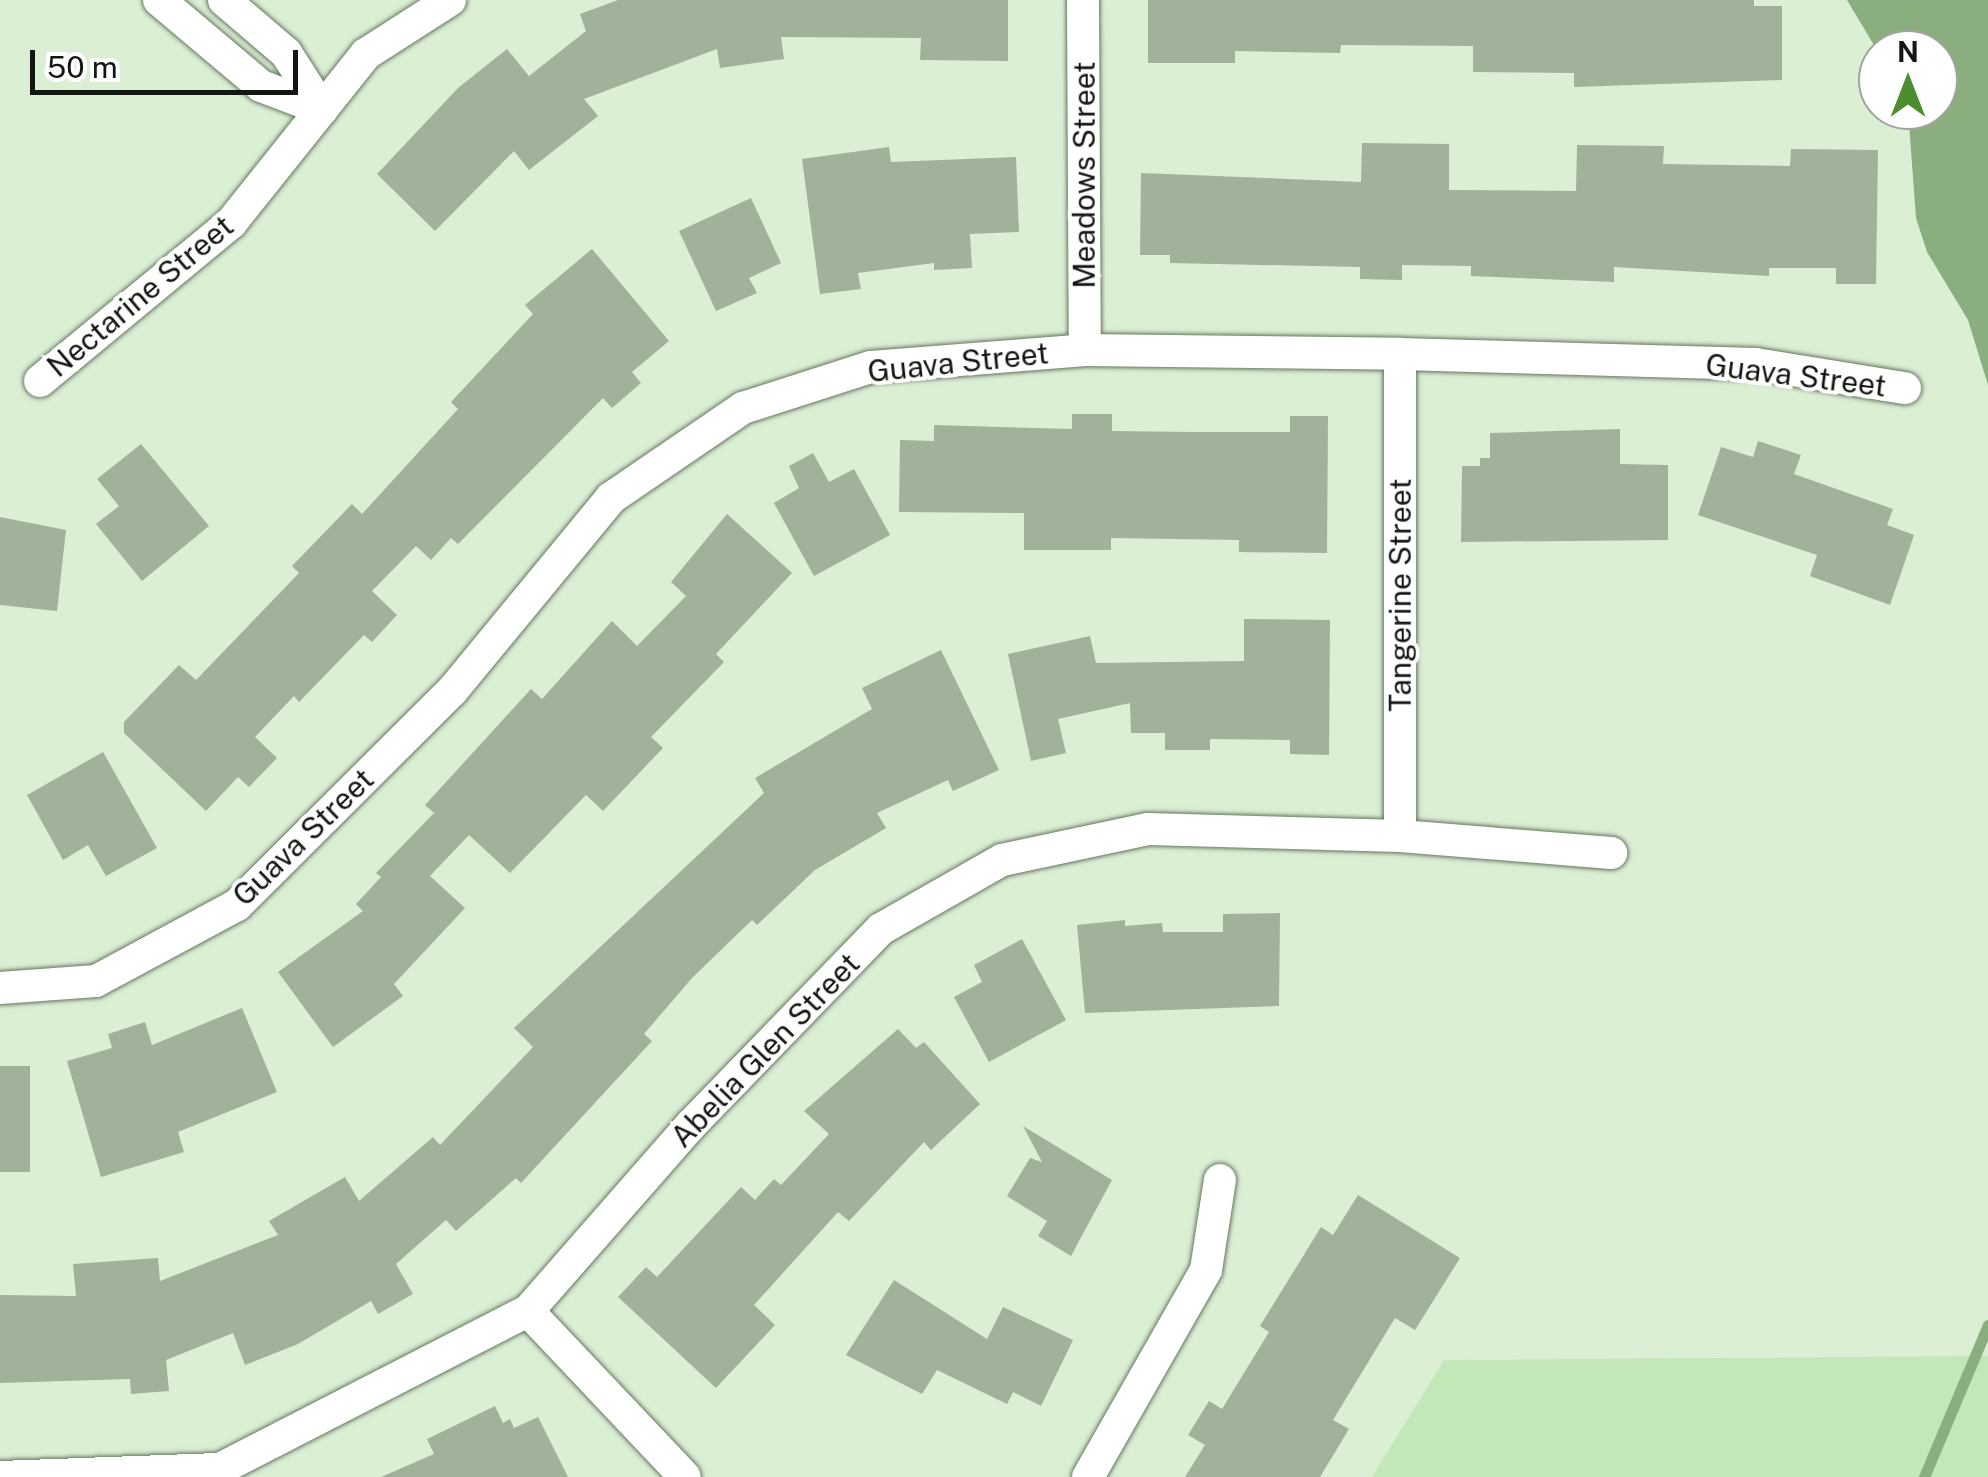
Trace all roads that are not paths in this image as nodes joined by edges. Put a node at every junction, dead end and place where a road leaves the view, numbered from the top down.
1 (160, 0) edge
2 (224, 0) edge
3 (450, 0) edge
4 (1083, 0) edge
5 (322, 109) junction
6 (1085, 350) junction
7 (1400, 354) junction
8 (40, 381) dead end
9 (1905, 388) dead end
10 (1400, 836) junction
11 (1611, 853) dead end
12 (0, 988) edge
13 (1220, 1180) dead end
14 (528, 1311) junction
15 (0, 1477) edge
16 (684, 1477) edge
17 (1088, 1477) edge

1 - 5 street
2 - 5 street
3 - 5 street, Nectarine Street
4 - 6 street, Meadows Street
5 - 8 street, Nectarine Street
6 - 7 street, Guava Street
6 - 12 street, Guava Street
7 - 9 street, Guava Street
7 - 10 street, Tangerine Street
10 - 11 street, Abelia Glen Street
10 - 14 street, Abelia Glen Street
13 - 17 street
14 - 15 street, Abelia Glen Street
14 - 16 street

